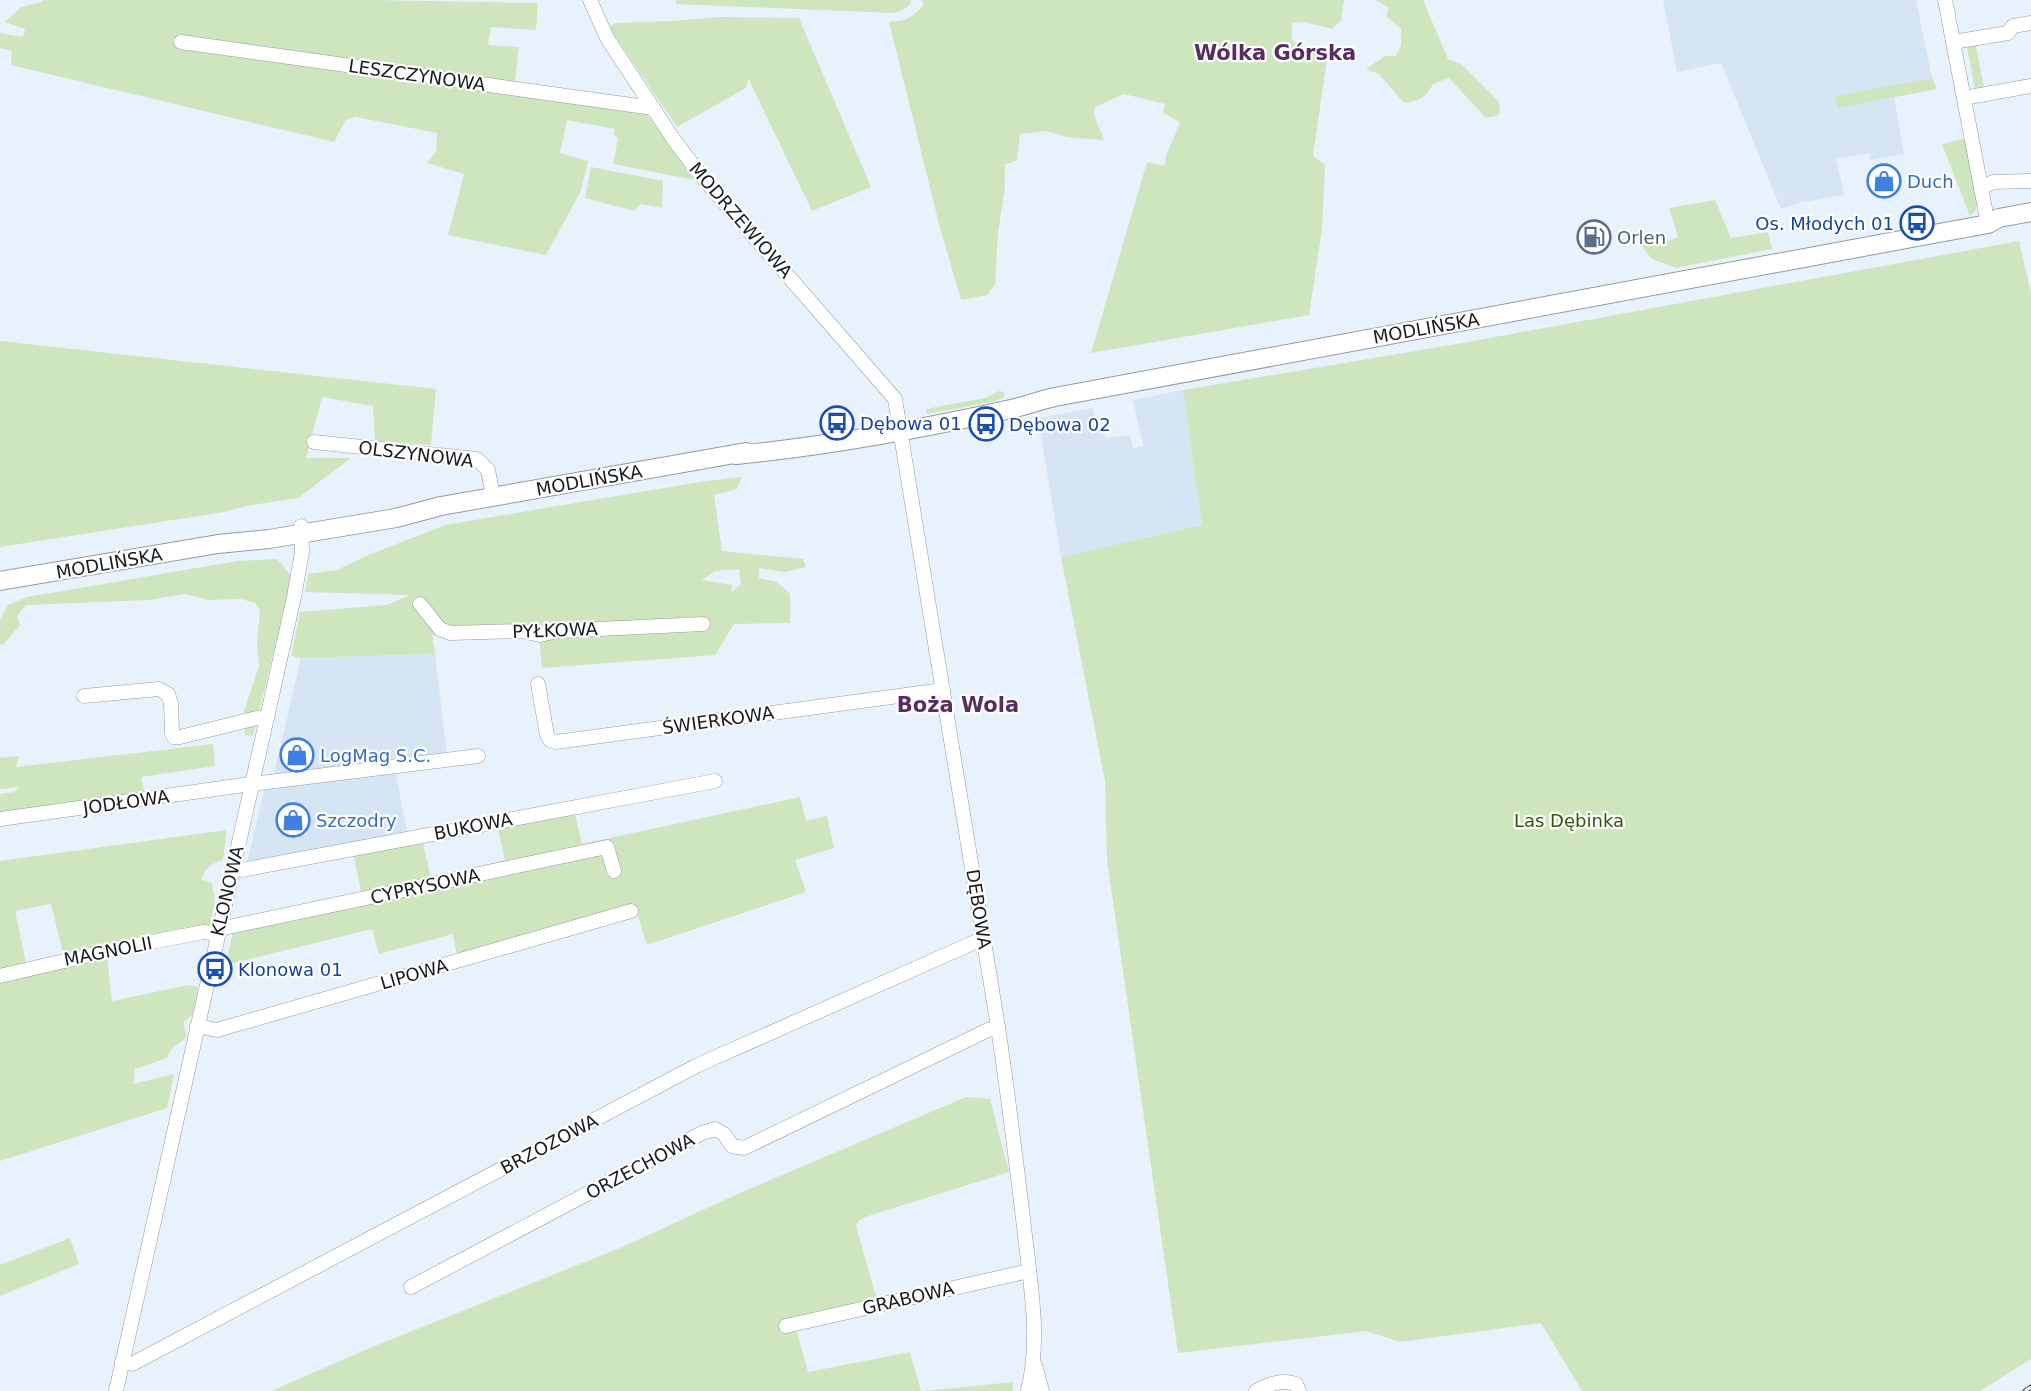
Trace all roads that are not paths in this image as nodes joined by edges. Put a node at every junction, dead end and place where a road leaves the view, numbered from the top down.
1 (590, 0) edge
2 (1945, 0) edge
3 (2031, 23) edge
4 (181, 42) dead end
5 (1953, 42) junction
6 (2031, 86) edge
7 (1964, 98) junction
8 (653, 108) junction
9 (2031, 181) edge
10 (2031, 187) edge
11 (1981, 188) junction
12 (2031, 212) edge
13 (2031, 220) edge
14 (1988, 224) junction
15 (901, 425) junction
16 (314, 442) dead end
17 (493, 496) junction
18 (301, 530) junction
19 (0, 581) edge
20 (420, 604) dead end
21 (703, 624) dead end
22 (538, 684) dead end
23 (943, 690) junction
24 (84, 696) dead end
25 (266, 719) junction
26 (478, 756) dead end
27 (715, 781) dead end
28 (251, 784) junction
29 (0, 819) edge
30 (232, 868) junction
31 (614, 871) dead end
32 (631, 911) dead end
33 (218, 931) junction
34 (984, 938) junction
35 (0, 976) edge
36 (197, 1026) junction
37 (998, 1027) junction
38 (1029, 1271) junction
39 (411, 1287) dead end
40 (786, 1326) dead end
41 (1033, 1354) junction
42 (122, 1362) junction
43 (116, 1391) edge
44 (1028, 1391) edge
45 (1042, 1391) edge
46 (1256, 1391) edge
47 (1299, 1391) edge

1 - 8 street, MODRZEWIOWA
2 - 5 street
3 - 5 street
4 - 8 street, LESZCZYNOWA
5 - 7 street
6 - 7 street
7 - 11 street
8 - 15 street, MODRZEWIOWA
9 - 11 street
10 - 11 street
11 - 14 street
12 - 14 main road
13 - 14 main road
14 - 15 main road, MODLIŃSKA
15 - 17 main road, MODLIŃSKA
15 - 23 street, DĘBOWA
16 - 17 street, OLSZYNOWA
17 - 18 main road, MODLIŃSKA
18 - 19 main road, MODLIŃSKA
18 - 25 street, KLONOWA
20 - 21 street, PYŁKOWA
22 - 23 street, ŚWIERKOWA
23 - 34 street, DĘBOWA
24 - 25 street
25 - 28 street, KLONOWA
26 - 28 street, JODŁOWA
27 - 30 street, BUKOWA
28 - 29 street, JODŁOWA
28 - 30 street, KLONOWA
30 - 33 street, KLONOWA
31 - 33 street, CYPRYSOWA
32 - 36 street, LIPOWA
33 - 35 street, MAGNOLII
33 - 36 street, KLONOWA
34 - 37 street, DĘBOWA
34 - 42 street, BRZOZOWA
36 - 42 street, KLONOWA
37 - 38 street, DĘBOWA
37 - 39 street, ORZECHOWA
38 - 40 street, GRABOWA
38 - 41 street, DĘBOWA
41 - 44 street, DĘBOWA
41 - 45 street
42 - 43 street, KLONOWA
46 - 47 street

